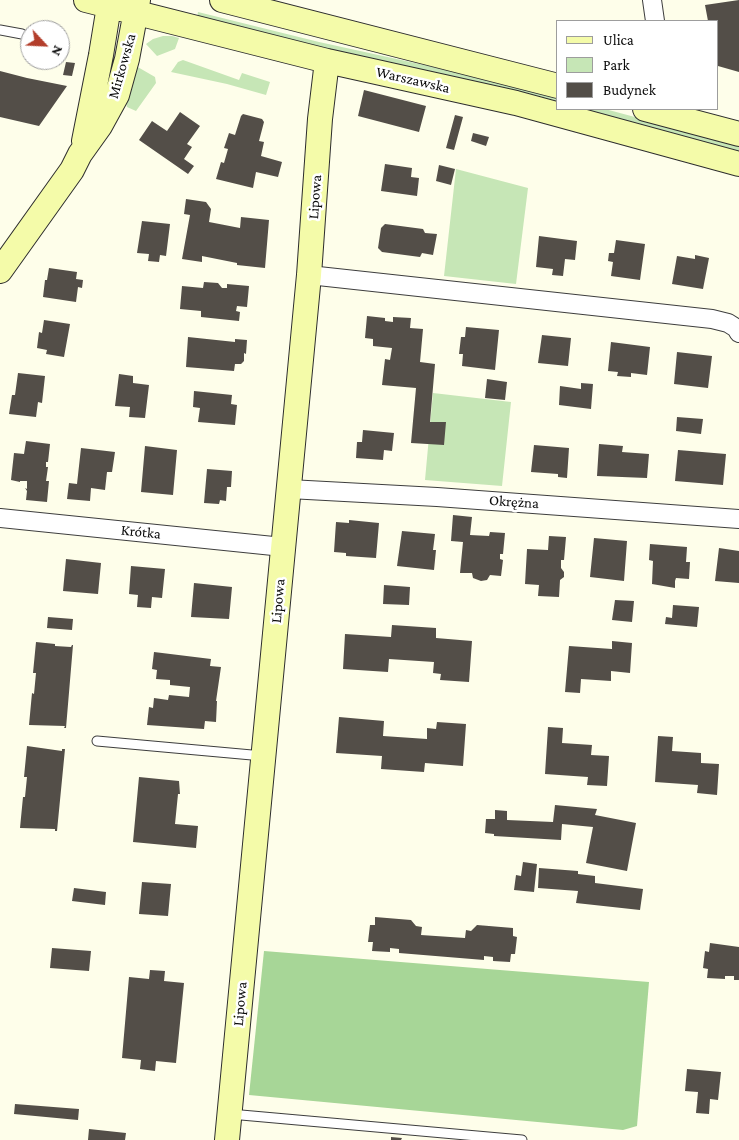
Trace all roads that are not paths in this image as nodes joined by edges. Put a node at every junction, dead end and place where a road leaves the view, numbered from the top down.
1 (86, 0) edge
2 (222, 0) edge
3 (652, 0) edge
4 (109, 3) edge
5 (137, 6) edge
6 (655, 20) edge
7 (0, 30) edge
8 (20, 34) edge
9 (328, 61) junction
10 (556, 85) edge
11 (649, 110) edge
12 (739, 134) edge
13 (80, 154) junction
14 (739, 164) edge
15 (0, 271) edge
16 (309, 275) junction
17 (739, 333) edge
18 (289, 489) junction
19 (0, 518) edge
20 (739, 519) edge
21 (283, 547) junction
22 (97, 741) dead end
23 (263, 756) junction
24 (230, 1114) junction
25 (227, 1140) edge
26 (522, 1140) edge

1 - 4 street, Warszawska
2 - 10 street, Warszawska
3 - 6 street
4 - 5 street, Warszawska
4 - 13 street, Mirkowska
5 - 9 street, Warszawska
5 - 13 street, Mirkowska
7 - 8 lane
9 - 14 street, Warszawska
9 - 16 street, Lipowa
11 - 12 street
13 - 15 street, Mirkowska
16 - 17 street
16 - 18 street, Lipowa
18 - 20 street, Okrężna
18 - 21 street, Lipowa
19 - 21 street, Krótka
21 - 23 street, Lipowa
22 - 23 lane
23 - 24 street, Lipowa
24 - 25 street, Lipowa
24 - 26 lane

